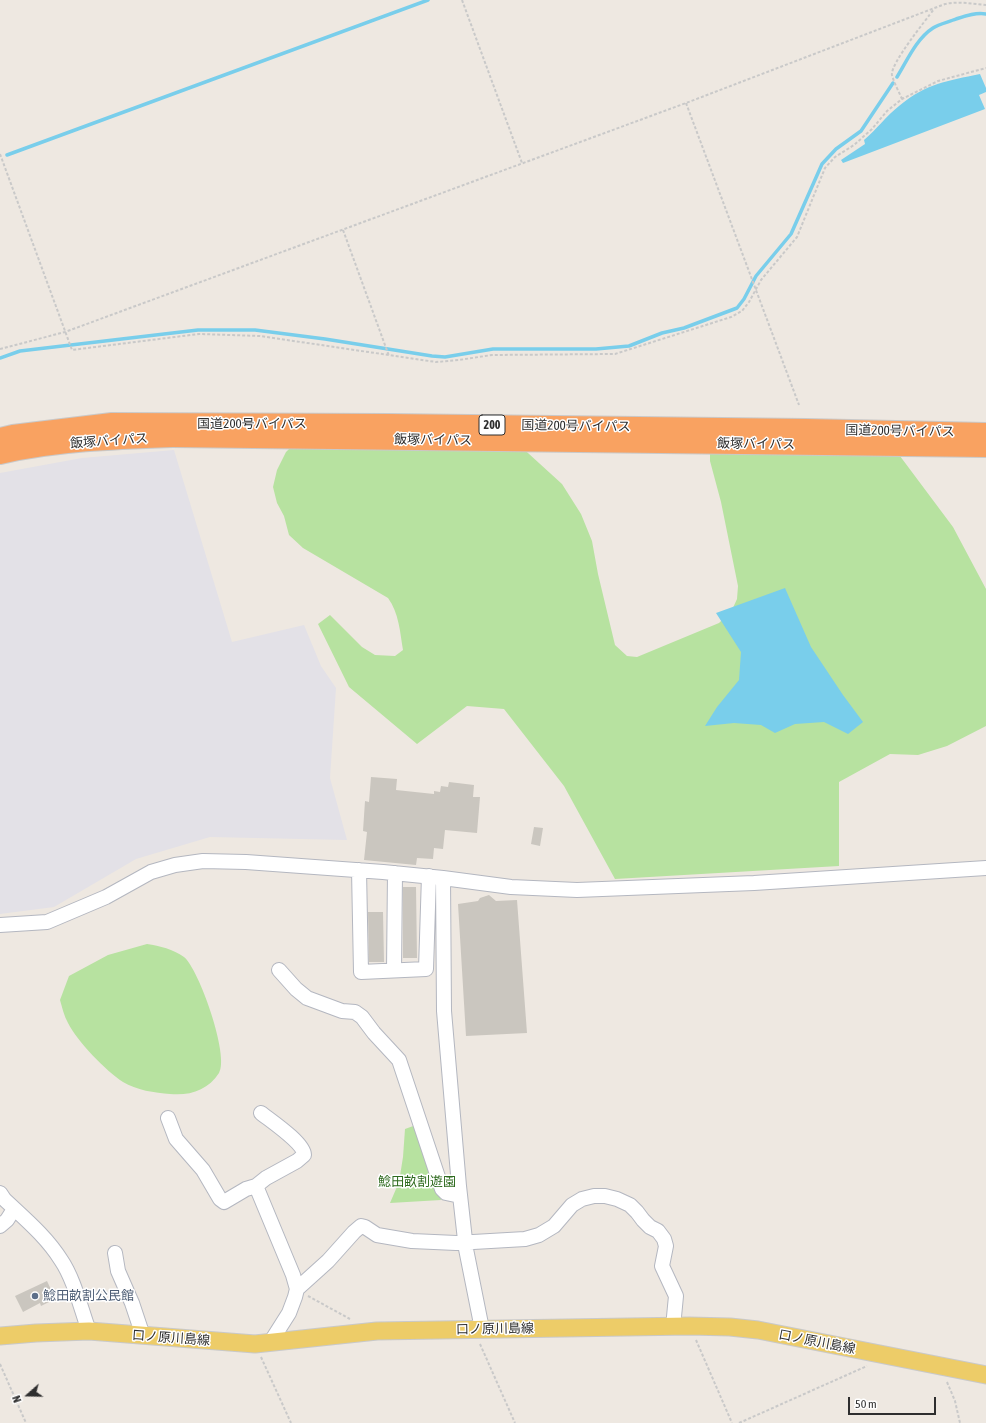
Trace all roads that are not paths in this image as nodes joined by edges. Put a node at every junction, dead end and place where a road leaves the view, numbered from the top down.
1 (986, 433) edge
2 (0, 438) edge
3 (986, 447) edge
4 (0, 454) edge
5 (986, 868) edge
6 (359, 870) junction
7 (395, 873) junction
8 (429, 876) junction
9 (443, 878) junction
10 (0, 925) edge
11 (279, 970) dead end
12 (394, 970) junction
13 (261, 1113) dead end
14 (168, 1118) dead end
15 (256, 1186) junction
16 (460, 1196) junction
17 (4, 1200) edge
18 (0, 1226) edge
19 (465, 1242) junction
20 (116, 1253) dead end
21 (297, 1290) junction
22 (672, 1327) junction
23 (478, 1329) junction
24 (89, 1331) junction
25 (0, 1336) edge
26 (143, 1336) junction
27 (263, 1344) junction
28 (986, 1375) edge

1 - 2 highway, 国道200号バイパス / 200
3 - 4 highway, 飯塚バイパス / 200
5 - 9 street
6 - 7 street
6 - 10 street
6 - 12 street
7 - 8 street
7 - 12 street
8 - 9 street
8 - 12 street
9 - 16 street
11 - 16 street
13 - 15 street
14 - 15 street
15 - 21 street
16 - 19 street
17 - 18 street
17 - 24 street
19 - 21 street
19 - 22 street
19 - 23 street
20 - 26 street
21 - 27 street
22 - 23 main road, 口ノ原川島線
22 - 28 main road, 口ノ原川島線
23 - 27 main road, 口ノ原川島線
24 - 25 main road, 口ノ原川島線
24 - 26 main road, 口ノ原川島線
26 - 27 main road, 口ノ原川島線

